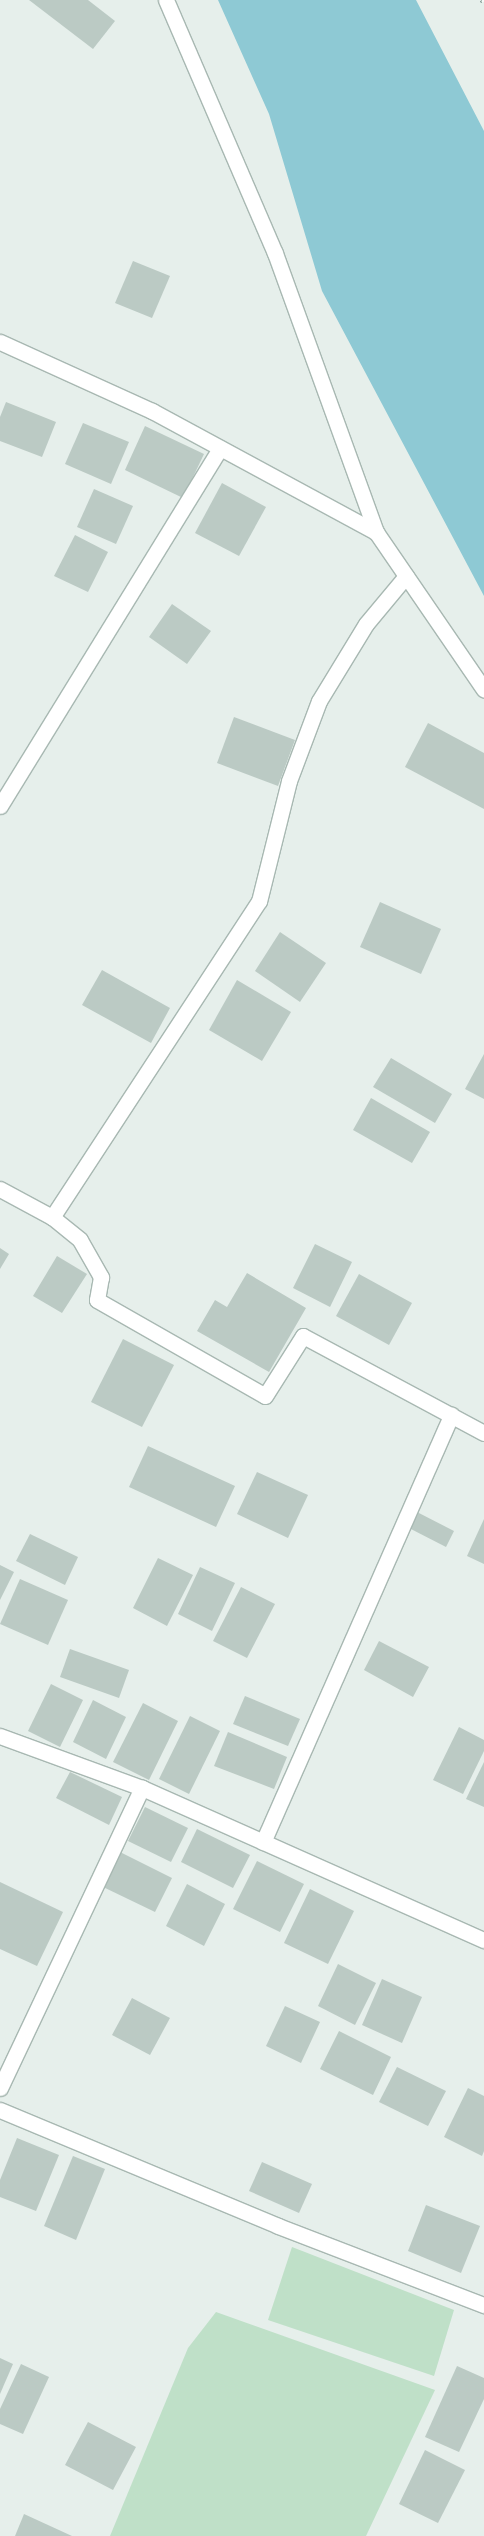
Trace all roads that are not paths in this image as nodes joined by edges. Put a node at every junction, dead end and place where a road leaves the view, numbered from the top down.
1 (166, 0) edge
2 (0, 342) edge
3 (220, 448) junction
4 (376, 532) junction
5 (406, 576) junction
6 (484, 690) edge
7 (0, 806) edge
8 (0, 1189) edge
9 (52, 1217) junction
10 (451, 1415) junction
11 (484, 1434) edge
12 (0, 1736) edge
13 (142, 1788) junction
14 (263, 1842) junction
15 (484, 1940) edge
16 (0, 2088) edge
17 (0, 2110) edge
18 (484, 2305) edge

1 - 4 street
2 - 3 street
3 - 4 street
3 - 7 street
4 - 5 street
5 - 6 street
5 - 9 street
8 - 9 street
9 - 10 street
10 - 11 street
10 - 14 street
12 - 13 street
13 - 14 street
13 - 16 street
14 - 15 street
17 - 18 street

